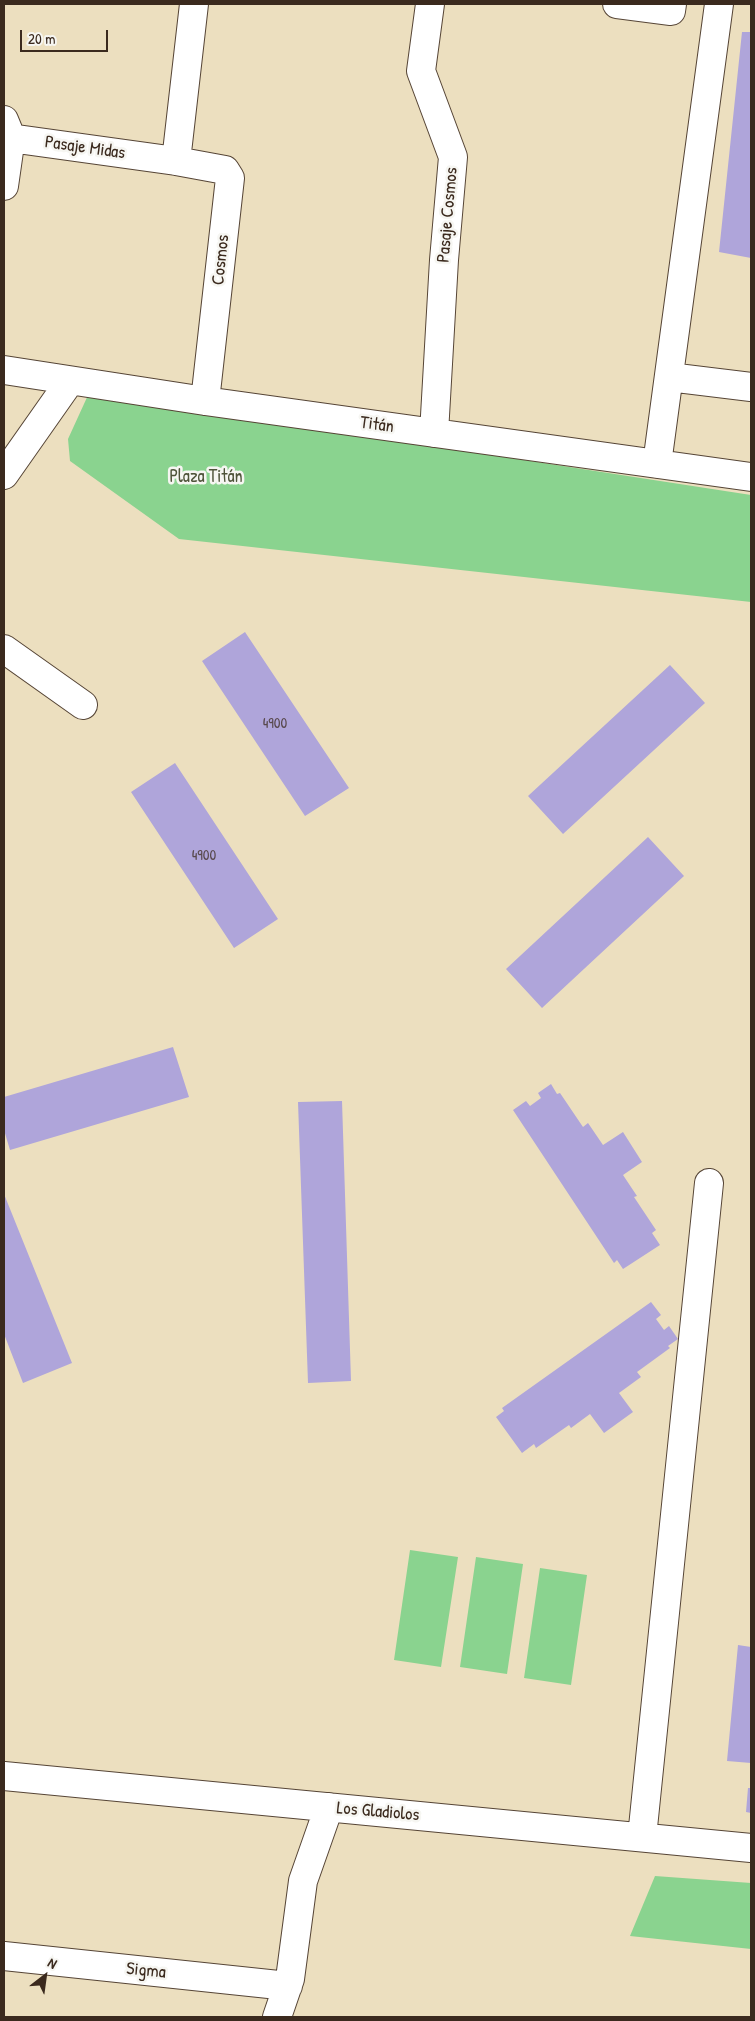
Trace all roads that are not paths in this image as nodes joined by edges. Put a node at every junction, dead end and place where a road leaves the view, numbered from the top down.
1 (194, 4) edge
2 (430, 4) edge
3 (617, 4) edge
4 (718, 4) edge
5 (671, 7) edge
6 (8, 128) edge
7 (176, 161) junction
8 (4, 186) edge
9 (4, 370) edge
10 (669, 377) junction
11 (70, 381) junction
12 (751, 388) edge
13 (205, 401) junction
14 (434, 433) junction
15 (657, 464) junction
16 (4, 475) edge
17 (751, 477) edge
18 (4, 649) edge
19 (84, 705) dead end
20 (709, 1182) dead end
21 (4, 1776) edge
22 (329, 1807) junction
23 (642, 1837) junction
24 (751, 1848) edge
25 (4, 1956) edge
26 (288, 1986) junction
27 (277, 2017) edge

1 - 7 street
2 - 14 street, Pasaje Cosmos
3 - 5 street
4 - 10 street
6 - 7 street, Pasaje Midas
6 - 8 street
7 - 13 street, Cosmos
9 - 11 street, Titán
10 - 12 street
10 - 15 street
11 - 13 street, Titán
11 - 16 street
13 - 14 street, Titán
14 - 15 street, Titán
15 - 17 street, Titán
18 - 19 street
20 - 23 street
21 - 22 street, Los Gladiolos
22 - 23 street, Los Gladiolos
22 - 26 street
23 - 24 street, Los Gladiolos
25 - 26 street, Sigma
26 - 27 street

